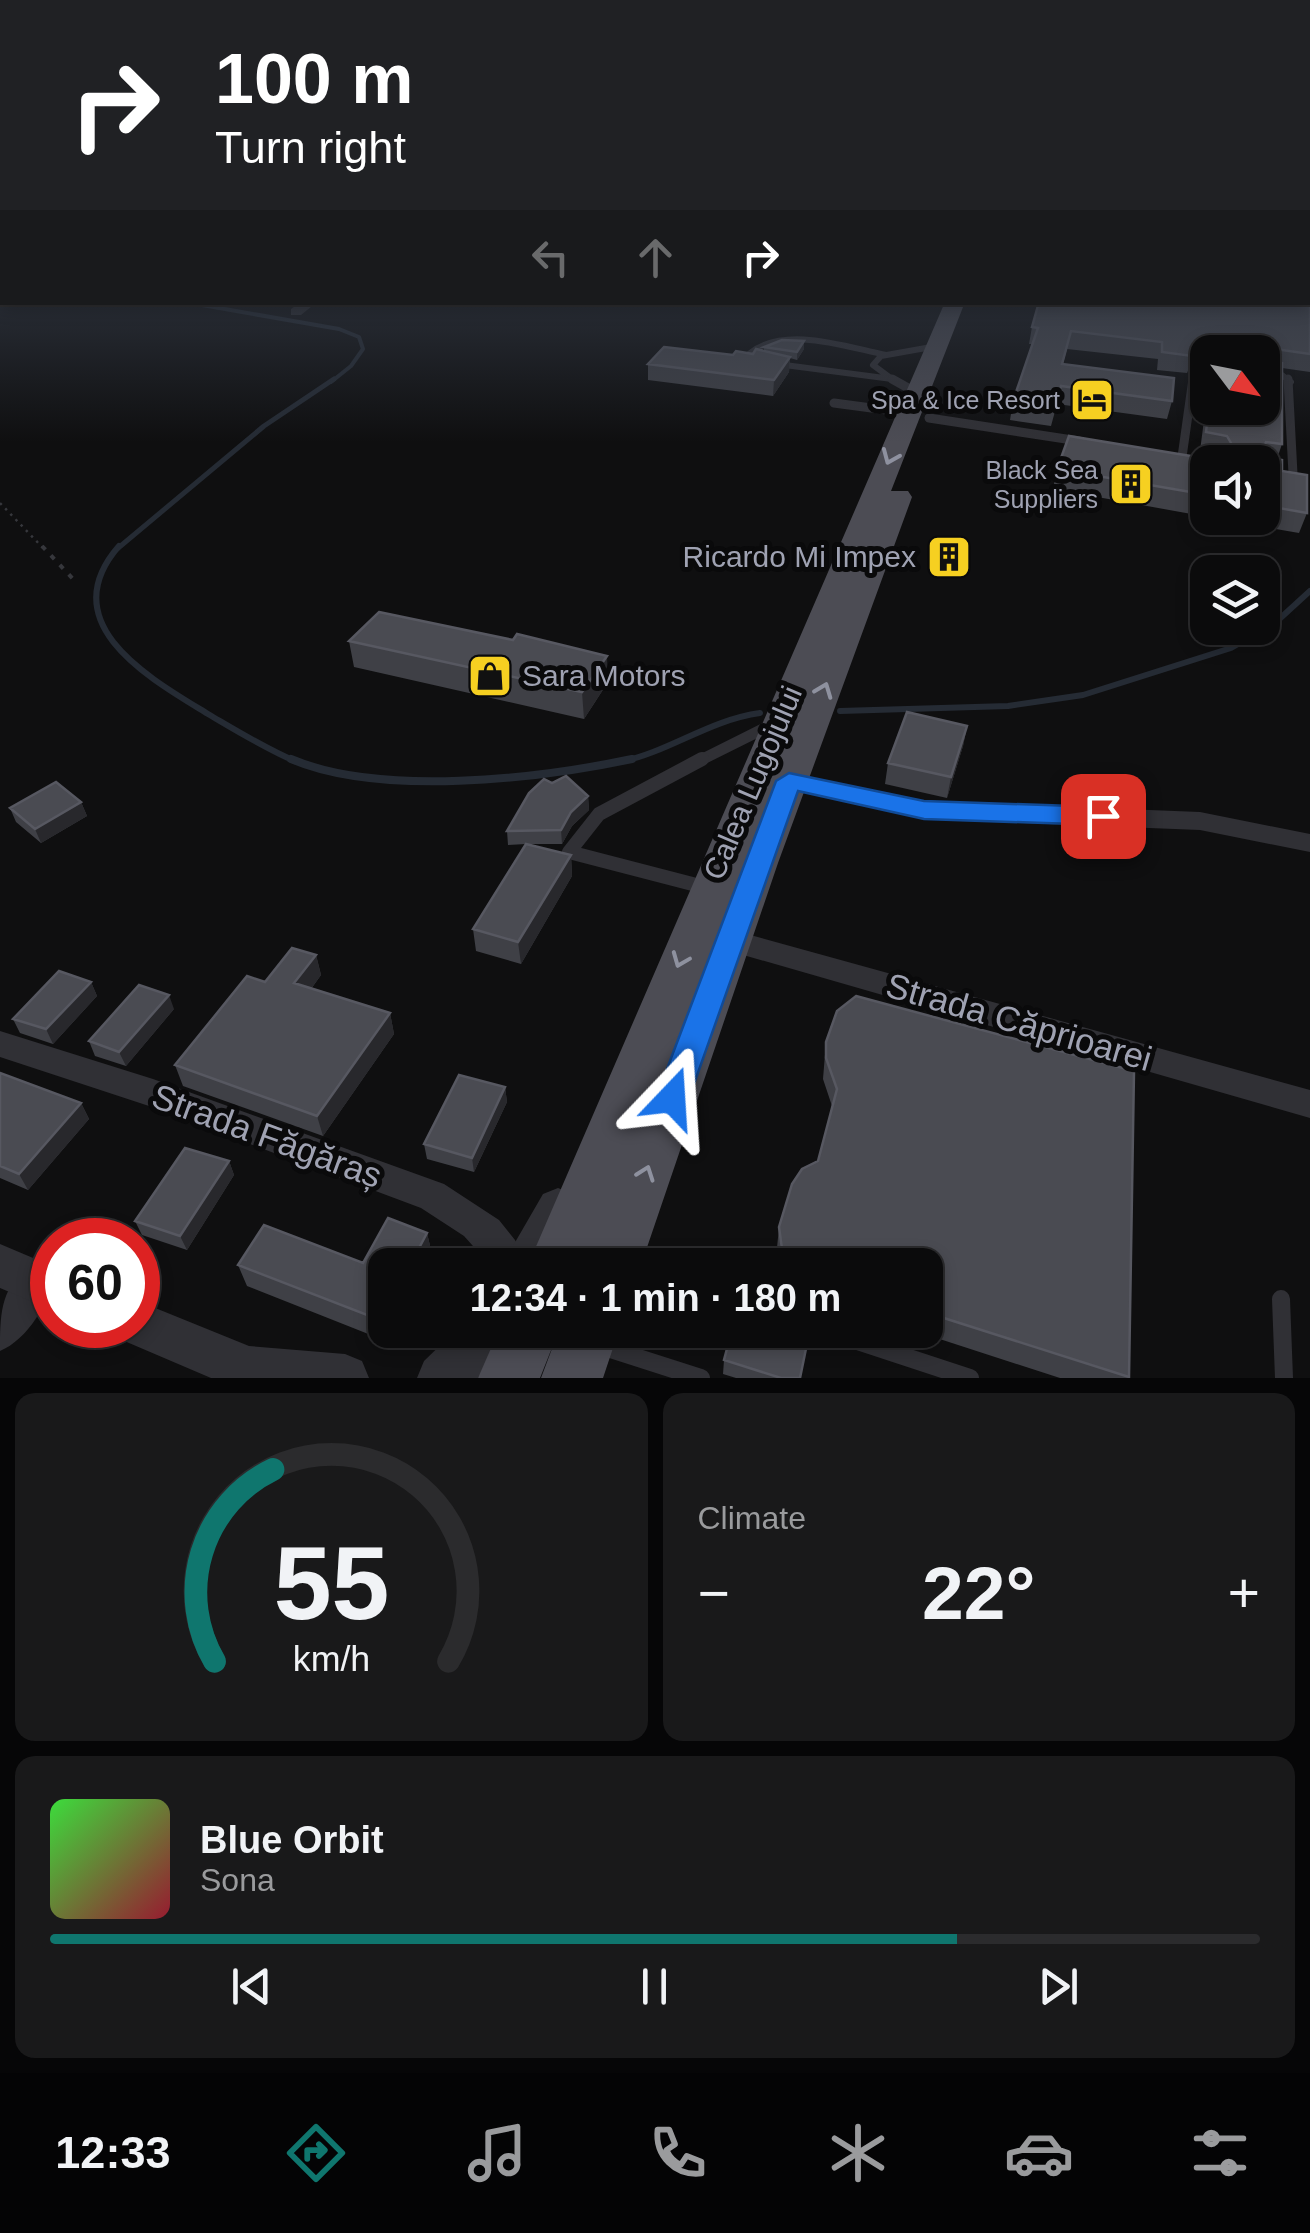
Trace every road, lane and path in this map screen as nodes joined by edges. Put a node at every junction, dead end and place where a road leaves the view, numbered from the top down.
1 (950, 313) edge
2 (967, 313) edge
3 (936, 346) junction
4 (886, 354) junction
5 (1280, 374) edge
6 (912, 401) junction
7 (834, 403) dead end
8 (1190, 405) edge
9 (1091, 443) edge
10 (1164, 454) edge
11 (1182, 457) junction
12 (1190, 458) edge
13 (1280, 472) edge
14 (1293, 474) junction
15 (1310, 477) edge
16 (0, 503) edge
17 (76, 581) dead end
18 (779, 721) junction
19 (789, 781) junction
20 (1310, 843) edge
21 (709, 888) junction
22 (728, 940) junction
23 (0, 1044) edge
24 (627, 1091) junction
25 (1310, 1104) edge
26 (500, 1248) edge
27 (534, 1248) edge
28 (563, 1248) edge
29 (623, 1248) edge
30 (30, 1279) edge
31 (1280, 1300) dead end
32 (0, 1332) edge
33 (160, 1334) edge
34 (471, 1348) edge
35 (563, 1348) edge
36 (580, 1348) edge
37 (879, 1348) edge
38 (253, 1374) edge
39 (344, 1378) edge
40 (440, 1378) edge
41 (509, 1378) edge
42 (701, 1378) edge
43 (970, 1378) edge
44 (1284, 1378) edge

1 - 3 main road, Calea Lugojului
2 - 6 main road, Calea Lugojului
3 - 4 lane
3 - 6 main road, Calea Lugojului
4 - 6 lane
4 - 6 lane
5 - 14 lane
6 - 7 lane
6 - 9 lane
6 -> 18 main road, Calea Lugojului
19 -> 6 main road, Calea Lugojului
8 - 11 lane
10 - 11 lane
11 - 12 lane
13 - 14 lane
14 - 15 lane
16 - 17 path
18 - 21 main road, Calea Lugojului
18 - 21 lane
19 - 20 street
19 - 22 main road, Calea Lugojului
21 -> 24 main road, Calea Lugojului
22 - 25 street, Strada Căprioarei
29 -> 22 main road, Calea Lugojului
23 - 26 street, Strada Făgăraș
24 - 27 street
24 - 28 main road, Calea Lugojului
30 - 32 street
31 - 44 lane
33 - 38 street
34 - 40 street
35 - 41 main road
36 - 42 lane
37 - 43 lane
38 - 39 street

